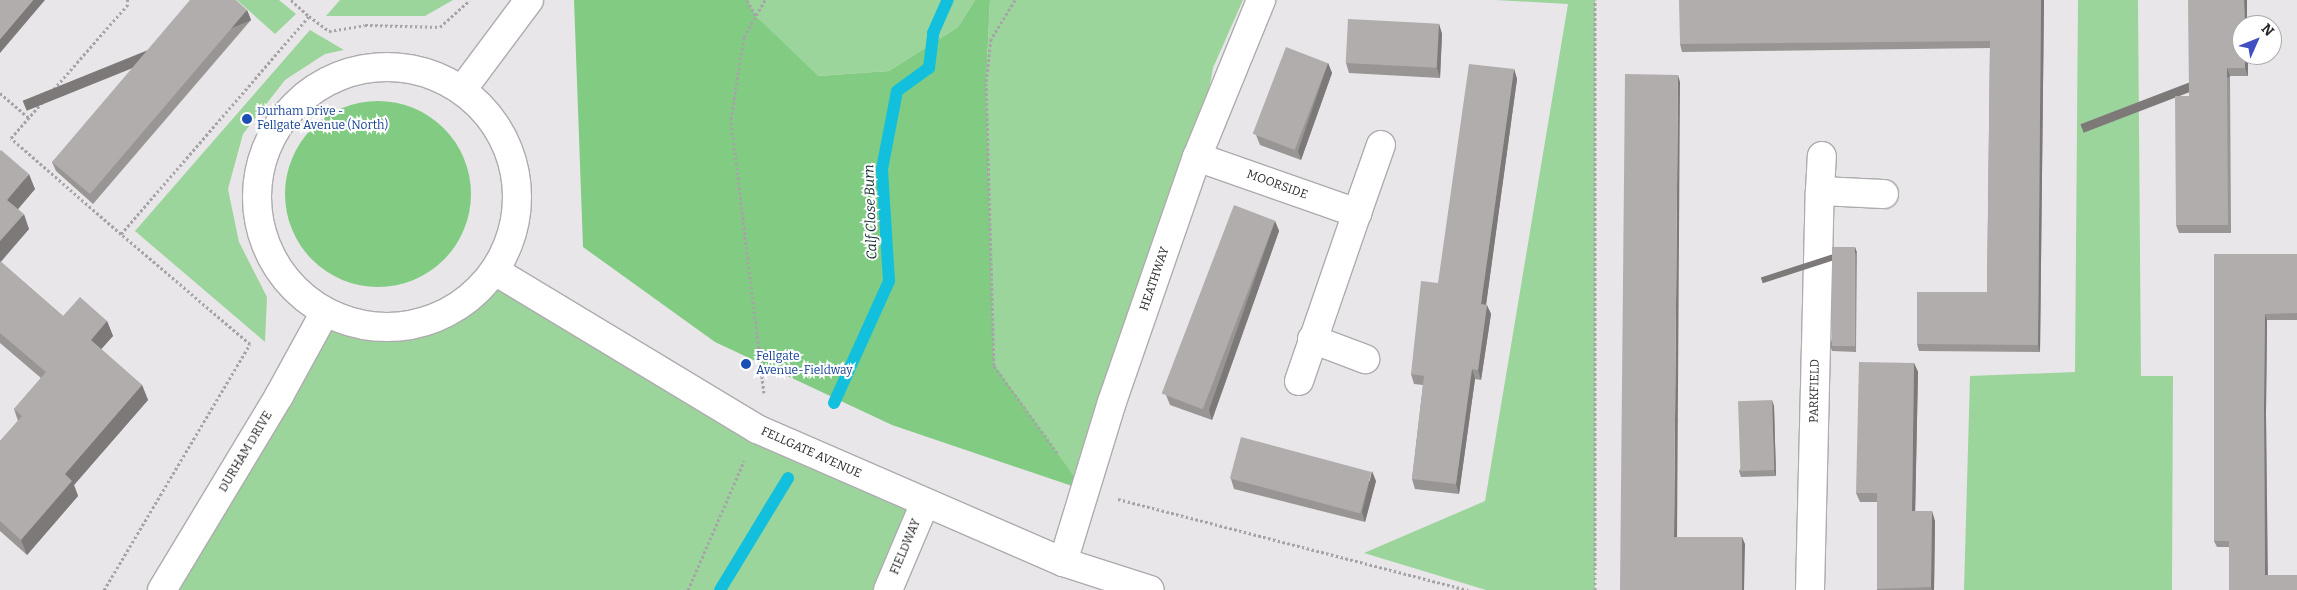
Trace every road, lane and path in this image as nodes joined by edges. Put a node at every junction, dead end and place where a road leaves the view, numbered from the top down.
1 (291, 0) edge
2 (470, 0) edge
3 (529, 0) edge
4 (746, 0) edge
5 (765, 0) edge
6 (1015, 0) edge
7 (1261, 0) edge
8 (1595, 0) edge
9 (129, 1) edge
10 (309, 16) junction
11 (756, 16) junction
12 (462, 90) junction
13 (0, 93) edge
14 (30, 119) junction
15 (1381, 145) dead end
16 (1822, 156) dead end
17 (1197, 157) junction
18 (1820, 191) junction
19 (1884, 194) dead end
20 (1357, 214) junction
21 (121, 234) junction
22 (495, 271) junction
23 (325, 312) junction
24 (1312, 339) junction
25 (1365, 359) dead end
26 (1299, 381) dead end
27 (757, 430) junction
28 (1084, 490) junction
29 (925, 503) junction
30 (1063, 562) junction
31 (104, 590) edge
32 (162, 590) edge
33 (688, 590) edge
34 (888, 590) edge
35 (1150, 590) edge
36 (1468, 590) edge
37 (1595, 590) edge
38 (1810, 590) edge

1 - 10 path
2 - 10 path
3 - 12 street
4 - 11 path
5 - 11 path
6 - 28 path
7 - 17 street, HEATHWAY
8 - 37 path
9 - 14 path
10 - 21 path
11 - 27 path
12 - 22 street
12 - 23 street
13 - 14 path
14 - 21 path
15 - 20 street
16 - 18 street, PARKFIELD
17 - 20 street, MOORSIDE
17 - 28 street, HEATHWAY
18 - 19 street
18 - 38 street, PARKFIELD
20 - 24 street
21 - 31 path
22 - 23 street
22 - 27 street, FELLGATE AVENUE
23 - 32 street, DURHAM DRIVE
24 - 25 street
24 - 26 street
27 - 29 street, FELLGATE AVENUE
27 - 33 path
28 - 30 street, HEATHWAY
28 - 36 path
29 - 30 street, FELLGATE AVENUE
29 - 34 street, FIELDWAY
30 - 35 street, FELLGATE AVENUE

